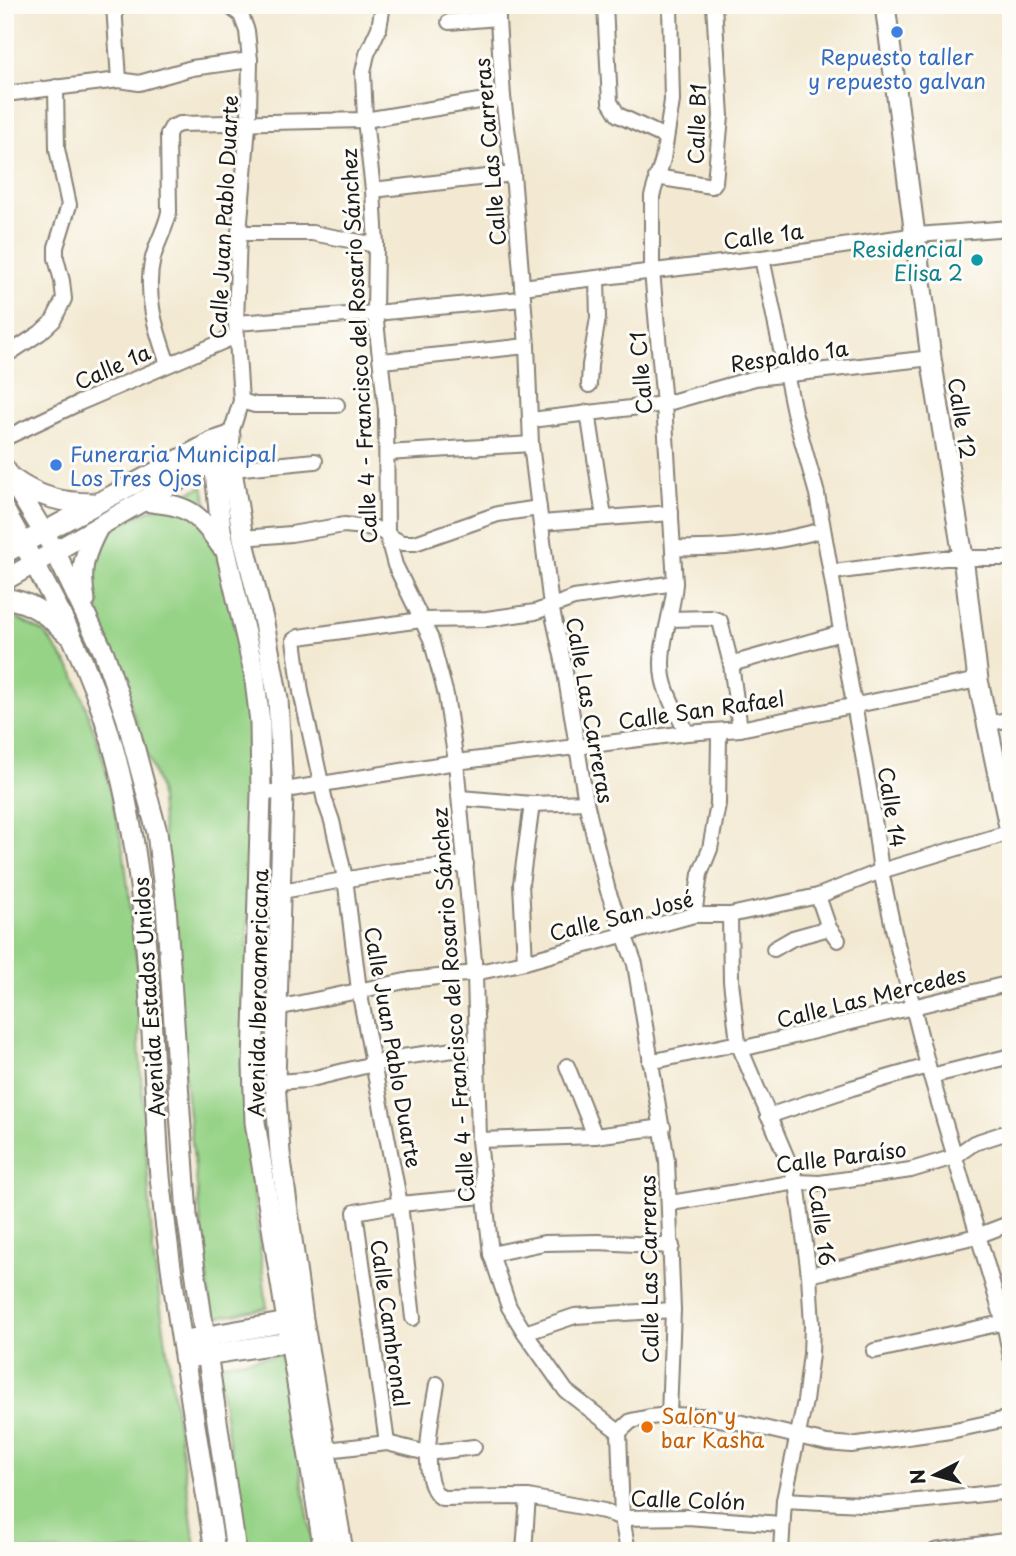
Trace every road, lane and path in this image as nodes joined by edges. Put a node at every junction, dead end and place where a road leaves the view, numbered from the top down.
1 (114, 5) edge
2 (228, 5) edge
3 (383, 5) edge
4 (605, 5) edge
5 (670, 5) edge
6 (714, 5) edge
7 (886, 5) edge
8 (498, 12) edge
9 (449, 22) dead end
10 (250, 60) junction
11 (5, 77) edge
12 (119, 80) junction
13 (56, 87) junction
14 (8, 93) edge
15 (503, 97) junction
16 (365, 120) junction
17 (248, 122) junction
18 (665, 137) junction
19 (513, 174) junction
20 (656, 177) junction
21 (373, 190) junction
22 (1011, 228) edge
23 (239, 233) junction
24 (917, 236) junction
25 (376, 245) junction
26 (762, 258) junction
27 (652, 271) junction
28 (597, 278) junction
29 (522, 293) junction
30 (375, 313) junction
31 (236, 329) junction
32 (527, 346) junction
33 (5, 356) edge
34 (931, 358) junction
35 (382, 361) junction
36 (168, 364) junction
37 (787, 374) junction
38 (589, 385) dead end
39 (241, 401) junction
40 (664, 404) junction
41 (337, 405) dead end
42 (587, 412) junction
43 (531, 421) junction
44 (5, 438) edge
45 (531, 444) junction
46 (223, 452) junction
47 (387, 453) junction
48 (314, 461) dead end
49 (8, 474) edge
50 (142, 501) junction
51 (97, 503) junction
52 (5, 511) edge
53 (671, 513) junction
54 (540, 515) junction
55 (604, 517) junction
56 (99, 525) junction
57 (823, 530) junction
58 (42, 533) junction
59 (387, 535) junction
60 (243, 538) junction
61 (23, 543) junction
62 (674, 548) junction
63 (55, 551) junction
64 (225, 551) junction
65 (5, 553) edge
66 (963, 557) junction
67 (1011, 558) edge
68 (34, 564) junction
69 (833, 572) junction
70 (5, 580) edge
71 (675, 583) junction
72 (5, 599) edge
73 (551, 606) junction
74 (88, 615) junction
75 (669, 619) junction
76 (421, 620) junction
77 (841, 633) junction
78 (75, 641) junction
79 (731, 664) junction
80 (978, 680) junction
81 (854, 705) junction
82 (1011, 719) edge
83 (987, 724) junction
84 (740, 729) junction
85 (722, 731) junction
86 (687, 733) junction
87 (579, 748) junction
88 (456, 762) junction
89 (321, 784) junction
90 (283, 791) junction
91 (261, 794) junction
92 (460, 798) junction
93 (586, 802) junction
94 (532, 804) junction
95 (1010, 833) edge
96 (466, 864) junction
97 (881, 872) junction
98 (345, 878) junction
99 (282, 891) junction
100 (818, 896) junction
101 (694, 915) junction
102 (730, 915) junction
103 (623, 935) junction
104 (774, 949) dead end
105 (525, 962) junction
106 (475, 972) junction
107 (1011, 983) edge
108 (359, 990) junction
109 (913, 1005) junction
110 (277, 1007) junction
111 (476, 1046) junction
112 (740, 1046) junction
113 (1011, 1056) edge
114 (650, 1062) junction
115 (373, 1063) junction
116 (567, 1066) dead end
117 (929, 1071) junction
118 (275, 1082) junction
119 (768, 1116) junction
120 (663, 1127) junction
121 (1011, 1131) edge
122 (595, 1136) junction
123 (479, 1140) junction
124 (954, 1157) junction
125 (797, 1181) junction
126 (484, 1196) junction
127 (671, 1203) junction
128 (400, 1204) junction
129 (1011, 1223) edge
130 (977, 1236) junction
131 (672, 1246) junction
132 (491, 1254) junction
133 (809, 1275) junction
134 (673, 1310) junction
135 (413, 1318) dead end
136 (1007, 1322) edge
137 (296, 1331) junction
138 (525, 1332) junction
139 (205, 1346) junction
140 (184, 1349) junction
141 (874, 1351) dead end
142 (1011, 1357) edge
143 (437, 1384) dead end
144 (669, 1415) junction
145 (1011, 1418) edge
146 (619, 1432) junction
147 (796, 1436) junction
148 (387, 1443) junction
149 (474, 1447) dead end
150 (327, 1450) junction
151 (427, 1453) junction
152 (1011, 1491) edge
153 (528, 1497) junction
154 (784, 1500) junction
155 (622, 1518) junction
156 (781, 1524) junction
157 (1011, 1540) edge
158 (990, 1547) edge
159 (215, 1551) edge
160 (236, 1551) edge
161 (324, 1551) edge
162 (343, 1551) edge
163 (524, 1551) edge
164 (628, 1551) edge
165 (781, 1551) edge
166 (935, 1551) edge

1 - 12 street
2 - 10 street, Calle Juan Pablo Duarte
3 - 16 street, Calle 4 - Francisco del Rosario Sánchez
4 - 18 street
5 - 18 street, Calle C1
6 - 20 street, Calle B1
7 - 24 street, Calle 12
8 - 9 street
8 - 15 street, Calle Las Carreras
10 - 12 street
10 - 17 street, Calle Juan Pablo Duarte
11 - 14 street
12 - 13 street
13 - 14 street
13 - 33 street
15 - 16 street
15 - 19 street, Calle Las Carreras
16 - 17 street
16 - 21 street, Calle 4 - Francisco del Rosario Sánchez
17 - 23 street, Calle Juan Pablo Duarte
17 - 36 street
18 - 20 street, Calle C1
19 - 21 street
19 - 29 street, Calle Las Carreras
20 - 27 street, Calle C1
21 - 25 street, Calle 4 - Francisco del Rosario Sánchez
22 - 24 street, Calle 1a
23 - 25 street
23 - 31 street, Calle Juan Pablo Duarte
24 - 26 street, Calle 1a
24 - 34 street, Calle 12
25 - 30 street, Calle 4 - Francisco del Rosario Sánchez
26 - 27 street, Calle 1a
26 - 37 street, Calle 14
27 - 28 street, Calle 1a
27 - 40 street, Calle C1
28 - 29 street, Calle 1a
28 - 38 street
29 - 30 street, Calle 1a
29 - 32 street, Calle Las Carreras
30 - 31 street, Calle 1a
30 - 35 street, Calle 4 - Francisco del Rosario Sánchez
31 - 36 street, Calle 1a
31 - 39 street, Calle Juan Pablo Duarte
32 - 35 street
32 - 43 street, Calle Las Carreras
34 - 37 street, Respaldo 1a
34 - 66 street, Calle 12
35 - 47 street, Calle 4 - Francisco del Rosario Sánchez
36 - 44 street, Calle 1a
37 - 40 street, Respaldo 1a
37 - 57 street, Calle 14
39 - 41 street
39 - 46 street, Calle Juan Pablo Duarte
40 - 42 street, Respaldo 1a
40 - 53 street, Calle C1
42 - 43 street, Respaldo 1a
42 - 55 street
43 - 45 street, Calle Las Carreras
45 - 47 street
45 - 54 street, Calle Las Carreras
46 - 48 street
46 - 50 street
46 - 51 street
46 - 60 street, Avenida Iberoamericana
46 - 64 street, Avenida Iberoamericana
47 - 59 street, Calle 4 - Francisco del Rosario Sánchez
49 - 51 street
49 - 58 street, Avenida Estados Unidos
50 - 56 street
50 - 64 street
51 - 58 street
52 - 61 street, Avenida Estados Unidos
53 - 55 street
53 - 62 street, Calle C1
54 - 55 street
54 - 59 street
54 - 73 street, Calle Las Carreras
56 - 63 street
56 - 74 street
57 - 62 street
57 - 69 street, Calle 14
58 - 61 street
58 - 63 street, Avenida Estados Unidos
59 - 60 street
59 - 76 street, Calle 4 - Francisco del Rosario Sánchez
60 - 90 street, Avenida Iberoamericana
61 - 65 street
61 - 68 street, Avenida Estados Unidos
62 - 71 street, Calle C1
63 - 68 street
63 - 74 street, Avenida Estados Unidos
64 - 91 street, Avenida Iberoamericana
66 - 67 street
66 - 69 street
66 - 80 street, Calle 12
68 - 70 street
68 - 78 street, Avenida Estados Unidos
69 - 77 street, Calle 14
71 - 73 street
71 - 75 street, Calle C1
72 - 78 street
73 - 76 street
73 - 87 street, Calle Las Carreras
74 - 139 street, Avenida Estados Unidos
75 - 79 street
75 - 86 street, Calle C1
76 - 88 street, Calle 4 - Francisco del Rosario Sánchez
76 - 89 street, Calle Juan Pablo Duarte
77 - 79 street
77 - 81 street, Calle 14
78 - 140 street, Avenida Estados Unidos
79 - 84 street
80 - 81 street, Calle San Rafael
80 - 83 street, Calle 12
81 - 84 street, Calle San Rafael
81 - 97 street, Calle 14
82 - 83 street
83 - 95 street, Calle 12
84 - 85 street, Calle San Rafael
85 - 86 street, Calle San Rafael
85 - 101 street
86 - 87 street, Calle San Rafael
87 - 88 street, Calle San Rafael
87 - 93 street, Calle Las Carreras
88 - 89 street, Calle San Rafael
88 - 92 street, Calle 4 - Francisco del Rosario Sánchez
89 - 90 street, Calle San Rafael
89 - 98 street, Calle Juan Pablo Duarte
90 - 91 street, Calle San Rafael
90 - 99 street, Avenida Iberoamericana
91 - 137 street, Avenida Iberoamericana
92 - 94 street
92 - 96 street, Calle 4 - Francisco del Rosario Sánchez
93 - 94 street
93 - 103 street, Calle Las Carreras
94 - 105 street
95 - 97 street, Calle San José
96 - 98 street
96 - 106 street, Calle 4 - Francisco del Rosario Sánchez
97 - 100 street, Calle San José
97 - 109 street, Calle 14
98 - 99 street
98 - 108 street, Calle Juan Pablo Duarte
99 - 110 street, Avenida Iberoamericana
100 - 102 street, Calle San José
100 - 104 street
101 - 102 street, Calle San José
101 - 103 street, Calle San José
102 - 112 street, Calle 16
103 - 105 street, Calle San José
103 - 114 street, Calle Las Carreras
105 - 106 street, Calle San José
106 - 108 street, Calle San José
106 - 111 street, Calle 4 - Francisco del Rosario Sánchez
107 - 109 street, Calle Las Mercedes
108 - 110 street, Calle San José
108 - 115 street, Calle Juan Pablo Duarte
109 - 112 street, Calle Las Mercedes
109 - 117 street, Calle 14
110 - 118 street, Avenida Iberoamericana
111 - 115 street
111 - 123 street, Calle 4 - Francisco del Rosario Sánchez
112 - 114 street, Calle Las Mercedes
112 - 119 street, Calle 16
113 - 117 street
114 - 120 street, Calle Las Carreras
115 - 118 street
115 - 128 street, Calle Juan Pablo Duarte
116 - 122 street
117 - 119 street
117 - 124 street, Calle 14
118 - 137 street, Avenida Iberoamericana
119 - 125 street, Calle 16
120 - 122 street
120 - 127 street, Calle Las Carreras
121 - 124 street, Calle Paraíso
122 - 123 street
123 - 126 street, Calle 4 - Francisco del Rosario Sánchez
124 - 125 street, Calle Paraíso
124 - 130 street, Calle 14
125 - 127 street, Calle Paraíso
125 - 133 street, Calle 16
126 - 128 street
126 - 132 street, Calle 4 - Francisco del Rosario Sánchez
127 - 131 street, Calle Las Carreras
128 - 135 street, Calle Juan Pablo Duarte
128 - 148 street, Calle Cambronal
129 - 130 street
130 - 133 street
130 - 136 street, Calle 14
131 - 132 street
131 - 134 street, Calle Las Carreras
132 - 138 street, Calle 4 - Francisco del Rosario Sánchez
133 - 147 street, Calle 16
134 - 138 street
134 - 144 street, Calle Las Carreras
136 - 141 street
136 - 142 street, Calle 14
137 - 139 street
137 - 150 street, Avenida Iberoamericana
137 - 161 street, Avenida Iberoamericana
138 - 146 street, Calle 4 - Francisco del Rosario Sánchez
139 - 140 street
139 - 160 street, Avenida Estados Unidos
140 - 159 street, Avenida Estados Unidos
143 - 151 street
144 - 146 street
144 - 147 street
145 - 147 street
146 - 155 street
147 - 154 street, Calle 16
148 - 150 street
148 - 151 street
149 - 151 street
150 - 162 street, Avenida Iberoamericana
151 - 153 street, Calle Colón
152 - 154 street
153 - 155 street, Calle Colón
153 - 163 street
154 - 156 street, Calle 16
155 - 156 street, Calle Colón
155 - 164 street
156 - 165 street, Calle 16
157 - 158 street
158 - 166 street

